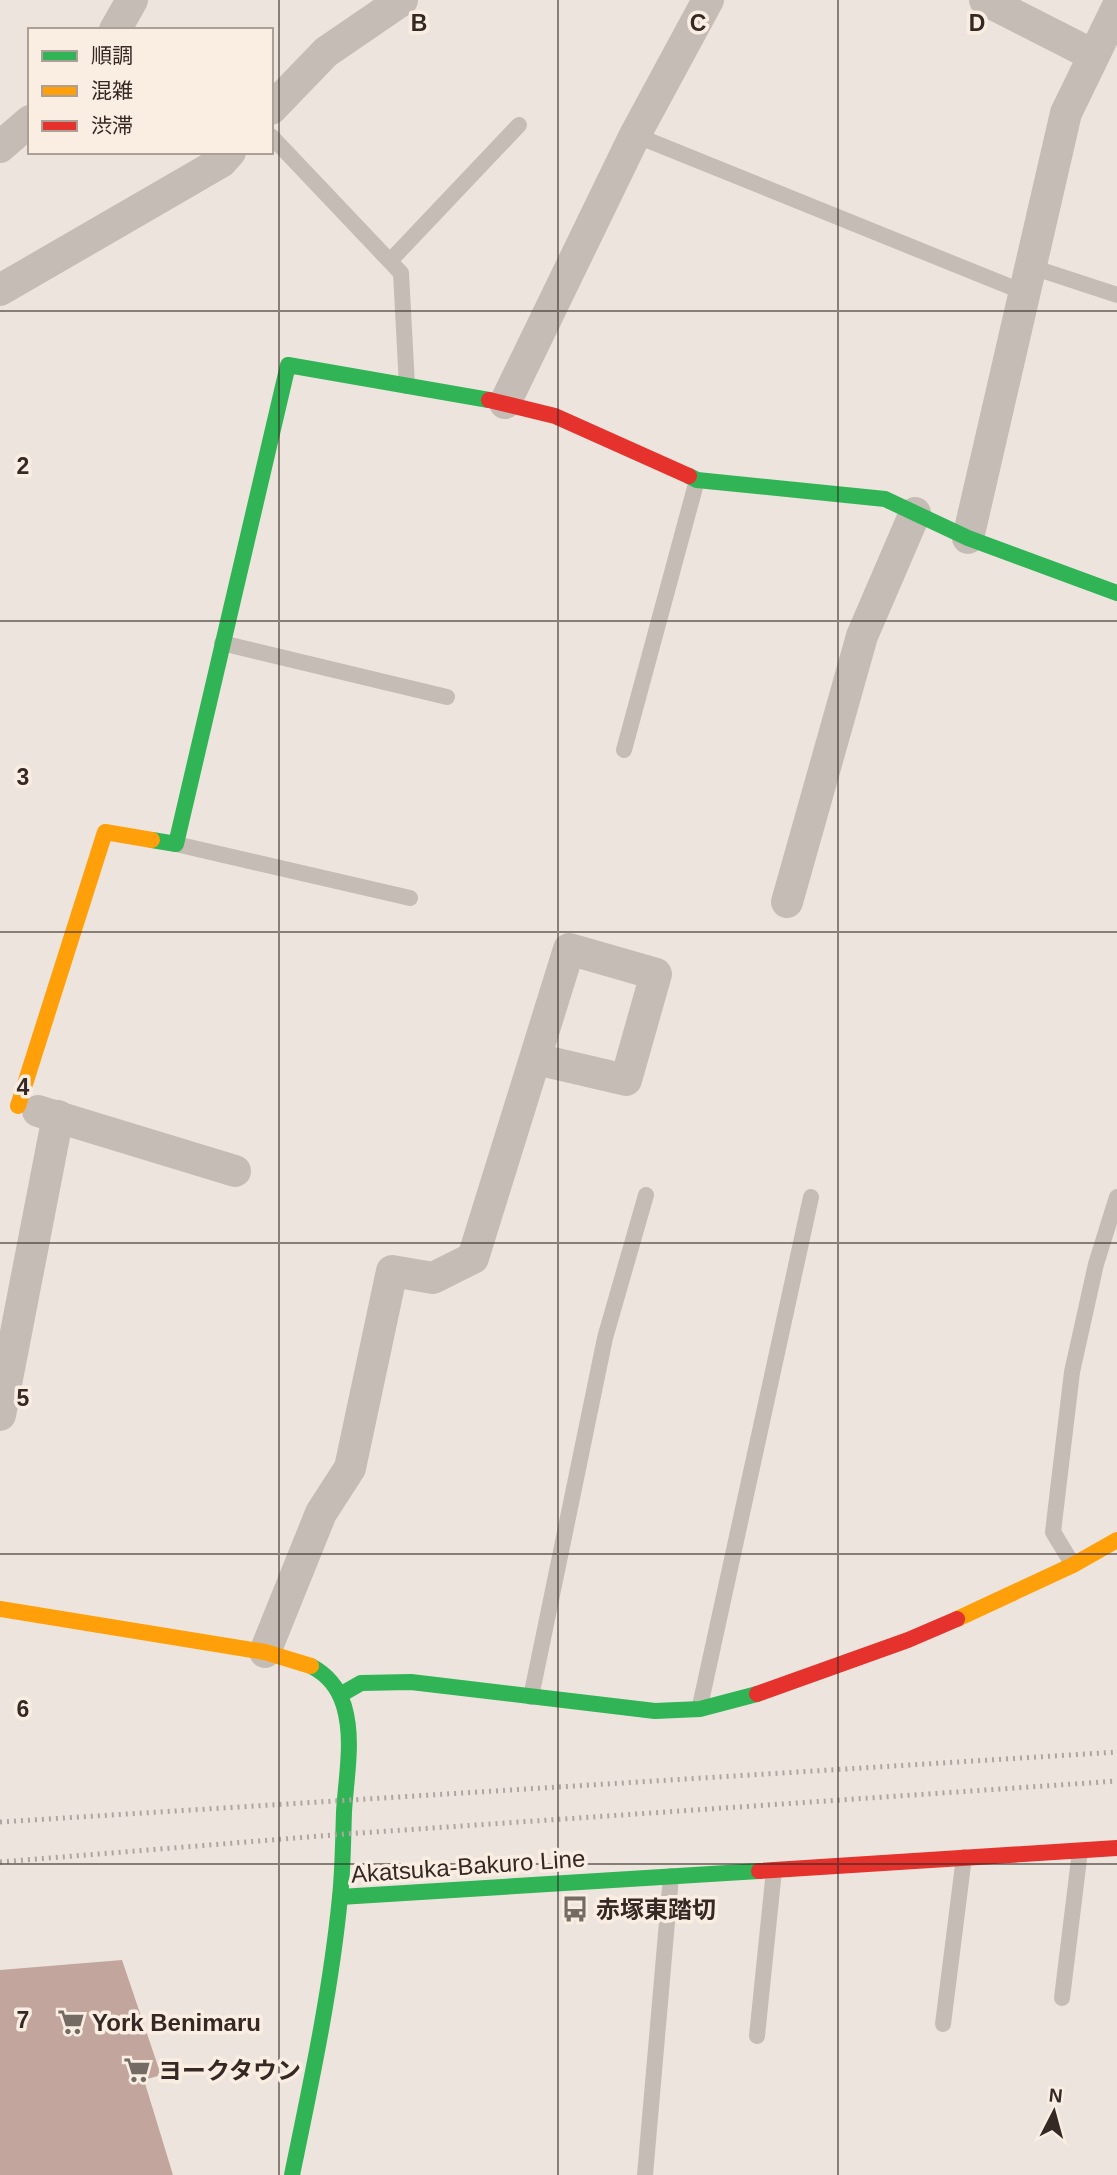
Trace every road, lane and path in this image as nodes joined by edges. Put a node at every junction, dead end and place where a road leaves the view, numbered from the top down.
1 (132, 0) edge
2 (402, 0) edge
3 (708, 0) edge
4 (985, 0) edge
5 (1117, 8) edge
6 (116, 28) edge
7 (1093, 55) junction
8 (273, 107) edge
9 (28, 123) edge
10 (519, 125) dead end
11 (635, 135) junction
12 (273, 138) edge
13 (0, 147) edge
14 (228, 154) edge
15 (390, 261) junction
16 (1026, 279) junction
17 (0, 290) edge
18 (1117, 295) edge
19 (407, 386) junction
20 (505, 403) junction
21 (697, 480) junction
22 (915, 513) junction
23 (968, 538) junction
24 (1117, 593) edge
25 (222, 643) junction
26 (447, 697) dead end
27 (624, 750) dead end
28 (176, 845) junction
29 (410, 898) dead end
30 (788, 902) dead end
31 (536, 1059) junction
32 (9, 1103) edge
33 (58, 1116) junction
34 (235, 1171) dead end
35 (646, 1195) dead end
36 (811, 1197) dead end
37 (1117, 1197) edge
38 (0, 1415) edge
39 (1117, 1539) edge
40 (1073, 1565) junction
41 (0, 1609) edge
42 (265, 1652) junction
43 (340, 1695) junction
44 (531, 1698) junction
45 (700, 1709) junction
46 (1117, 1848) edge
47 (1080, 1851) junction
48 (964, 1857) junction
49 (774, 1870) junction
50 (671, 1876) junction
51 (340, 1897) junction
52 (1062, 1998) dead end
53 (943, 2024) dead end
54 (757, 2036) dead end
55 (292, 2175) edge
56 (645, 2175) edge

1 - 6 street
2 - 8 street
3 - 11 street
4 - 7 street
5 - 7 street
7 - 16 street
9 - 13 street
10 - 15 lane
11 - 16 lane
11 - 20 street
12 - 15 lane
14 - 17 street
15 - 19 lane
16 - 18 lane
16 - 23 street
19 - 20 street
19 - 25 street
20 - 21 street
21 - 22 street
21 - 27 lane
22 - 23 street
22 - 30 street
23 - 24 street
25 - 26 lane
25 - 28 street
28 - 29 lane
28 - 32 street
31 - 31 street
31 - 42 street
32 - 33 street
33 - 34 street
33 - 38 street
35 - 44 lane
36 - 45 lane
37 - 40 lane
39 - 40 street
40 - 45 street
41 - 42 street
42 - 43 street
43 - 44 street
43 - 51 street, Akatsuka-Bakuro Line
44 - 45 street
46 - 47 street, Akatsuka-Bakuro Line
47 - 48 street, Akatsuka-Bakuro Line
47 - 52 lane
48 - 49 street, Akatsuka-Bakuro Line
48 - 53 lane
49 - 50 street, Akatsuka-Bakuro Line
49 - 54 lane
50 - 51 street, Akatsuka-Bakuro Line
50 - 56 lane
51 - 55 street

